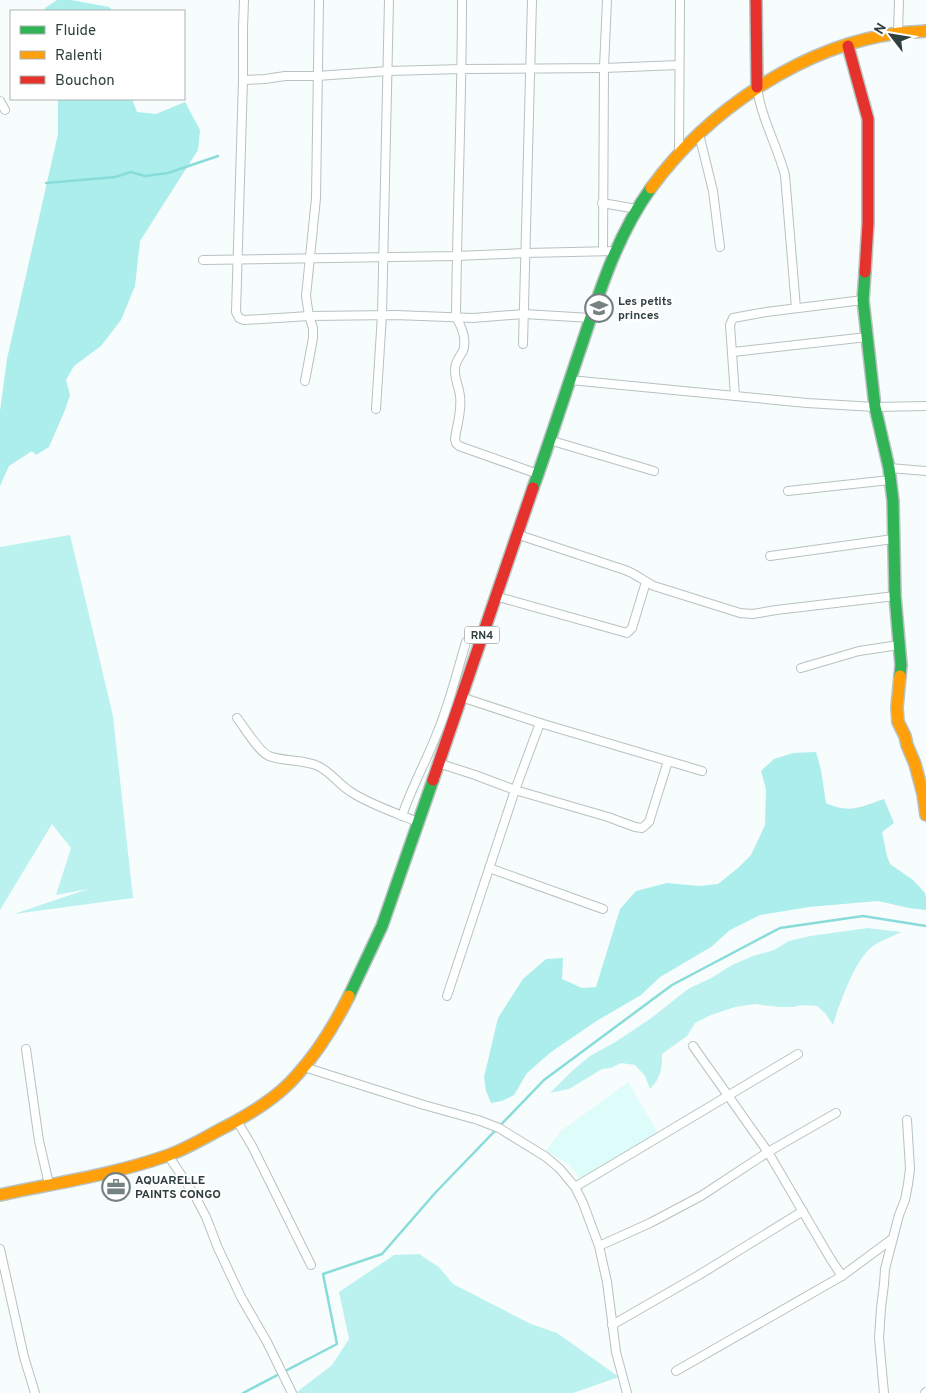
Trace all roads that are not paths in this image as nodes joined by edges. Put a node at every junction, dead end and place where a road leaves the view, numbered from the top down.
1 (244, 0) edge
2 (318, 0) edge
3 (389, 0) edge
4 (462, 0) edge
5 (532, 0) edge
6 (606, 0) edge
7 (680, 0) edge
8 (756, 0) edge
9 (899, 0) edge
10 (926, 31) edge
11 (898, 33) junction
12 (848, 46) junction
13 (679, 64) junction
14 (530, 68) junction
15 (604, 68) junction
16 (462, 69) junction
17 (388, 71) junction
18 (318, 76) junction
19 (244, 80) junction
20 (757, 87) junction
21 (0, 101) edge
22 (5, 110) dead end
23 (698, 134) junction
24 (679, 153) junction
25 (602, 203) junction
26 (636, 209) junction
27 (720, 247) dead end
28 (603, 250) junction
29 (615, 251) junction
30 (526, 253) junction
31 (456, 256) junction
32 (383, 257) junction
33 (310, 258) junction
34 (203, 260) dead end
35 (238, 260) junction
36 (864, 300) junction
37 (796, 308) junction
38 (524, 314) junction
39 (382, 315) junction
40 (309, 316) junction
41 (456, 317) junction
42 (591, 318) junction
43 (867, 337) junction
44 (523, 344) dead end
45 (733, 352) junction
46 (570, 380) junction
47 (306, 381) dead end
48 (735, 396) junction
49 (926, 406) edge
50 (875, 407) junction
51 (376, 409) dead end
52 (549, 440) junction
53 (654, 471) dead end
54 (926, 471) edge
55 (538, 474) junction
56 (889, 474) junction
57 (788, 491) dead end
58 (516, 534) junction
59 (894, 539) junction
60 (770, 556) dead end
61 (646, 582) junction
62 (495, 596) junction
63 (895, 596) junction
64 (466, 642) dead end
65 (899, 645) junction
66 (802, 668) dead end
67 (461, 697) junction
68 (237, 718) dead end
69 (540, 723) junction
70 (668, 761) junction
71 (438, 763) junction
72 (702, 771) dead end
73 (515, 790) junction
74 (926, 814) edge
75 (402, 816) junction
76 (418, 822) junction
77 (489, 868) junction
78 (603, 909) dead end
79 (448, 996) dead end
80 (693, 1046) dead end
81 (26, 1048) dead end
82 (798, 1054) dead end
83 (304, 1067) junction
84 (728, 1096) junction
85 (836, 1113) dead end
86 (907, 1120) dead end
87 (237, 1121) junction
88 (768, 1152) junction
89 (168, 1155) junction
90 (49, 1184) junction
91 (575, 1187) junction
92 (0, 1195) edge
93 (803, 1211) junction
94 (892, 1240) junction
95 (600, 1246) junction
96 (0, 1249) edge
97 (311, 1265) dead end
98 (842, 1276) junction
99 (612, 1325) junction
100 (676, 1371) dead end
101 (35, 1393) edge
102 (292, 1393) edge
103 (627, 1393) edge
104 (884, 1393) edge

1 - 19 street
2 - 18 street
3 - 17 street
4 - 16 street
5 - 14 street
6 - 15 street
7 - 13 street
8 - 20 main road
9 - 11 street
10 - 11 main road, RN4
11 - 12 main road, RN4
12 - 20 main road, RN4
12 - 36 main road
13 - 15 street
13 - 24 street
14 - 15 street
14 - 16 street
14 - 30 street
15 - 25 street
16 - 17 street
16 - 31 street
17 - 18 street
17 - 32 street
18 - 19 street
18 - 33 street
19 - 35 street
20 - 23 main road, RN4
20 - 37 street
21 - 22 street
23 - 24 main road, RN4
23 - 27 street
24 - 26 main road, RN4
25 - 26 street
25 - 28 street
26 - 29 main road, RN4
28 - 29 street
28 - 30 street
29 - 42 main road, RN4
30 - 31 street
30 - 38 street
31 - 32 street
31 - 41 street
32 - 33 street
32 - 39 street
33 - 35 street
33 - 40 street
34 - 35 street
35 - 40 street
36 - 37 street
36 - 43 main road
37 - 45 street
38 - 41 street
38 - 42 street
38 - 44 street
39 - 40 street
39 - 41 street
39 - 51 street
40 - 47 street
41 - 55 street
42 - 46 main road, RN4
43 - 45 street
43 - 50 main road
45 - 48 street
46 - 48 street
46 - 52 main road, RN4
48 - 50 street
49 - 50 street
50 - 56 main road
52 - 53 street
52 - 55 main road, RN4
54 - 56 street
55 - 58 main road, RN4
56 - 57 street
56 - 59 main road
58 - 61 street
58 - 62 main road, RN4
59 - 60 street
59 - 63 main road
61 - 62 street
61 - 63 street
62 - 67 main road, RN4
63 - 65 main road
64 - 75 street
65 - 66 street
65 - 74 main road
67 - 69 street
67 - 71 main road, RN4
68 - 75 street
69 - 70 street
69 - 73 street
70 - 72 street
70 - 73 street
71 - 73 street
71 - 76 main road, RN4
73 - 77 street
75 - 76 street
76 - 83 main road, RN4
77 - 78 street
77 - 79 street
80 - 84 street
81 - 90 street
82 - 84 street
83 - 87 main road, RN4
83 - 91 street
84 - 88 street
84 - 91 street
85 - 88 street
86 - 94 street
87 - 89 main road, RN4
87 - 97 street
88 - 93 street
88 - 95 street
89 - 90 main road, RN4
89 - 102 street
90 - 92 main road, RN4
91 - 95 street
93 - 98 street
93 - 99 street
94 - 98 street
94 - 104 street
95 - 99 street
96 - 101 street
98 - 100 street
99 - 103 street

